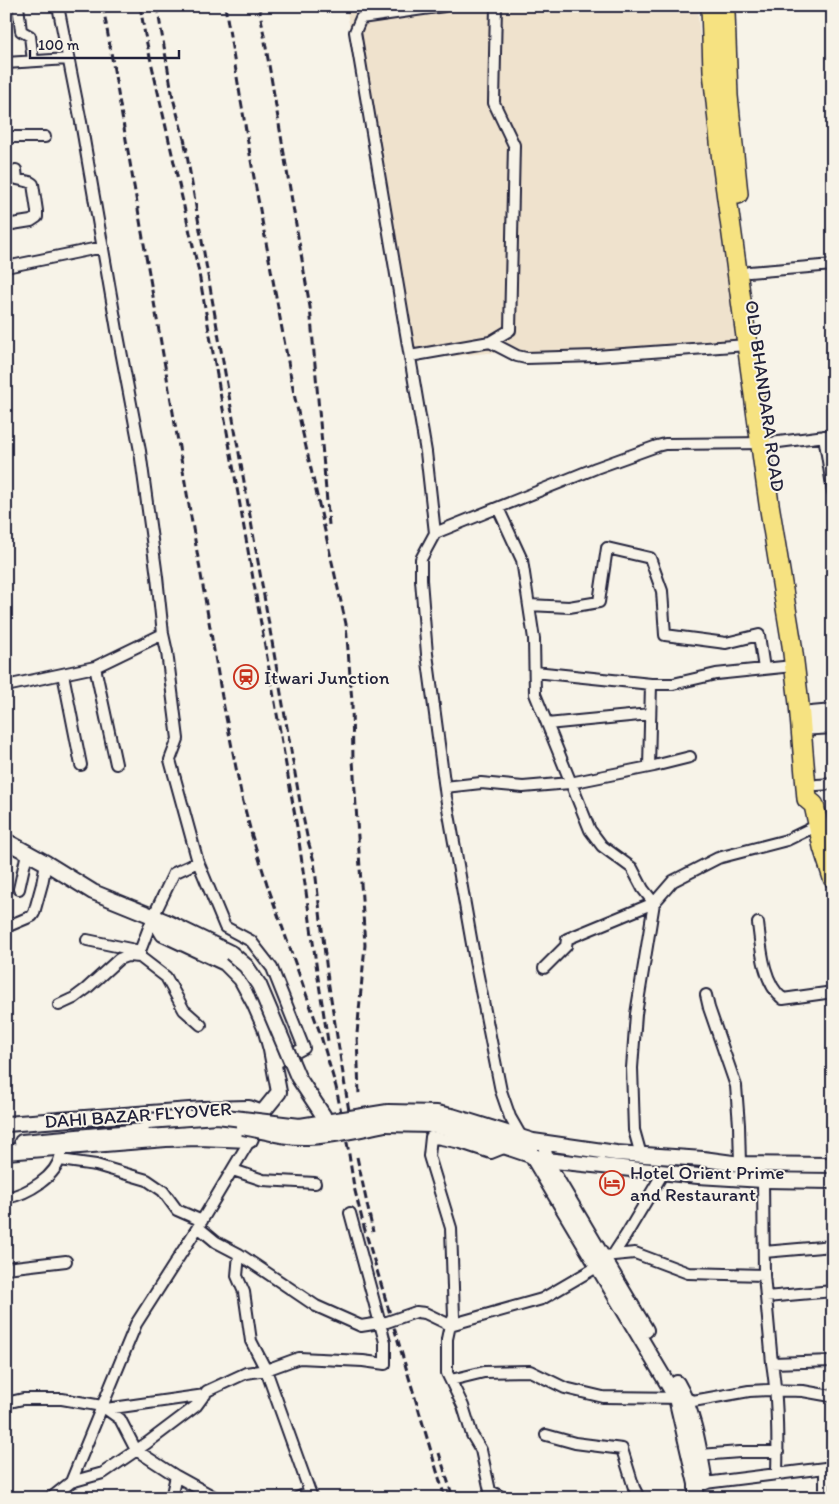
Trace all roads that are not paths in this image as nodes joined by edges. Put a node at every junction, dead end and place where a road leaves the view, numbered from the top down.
1 (18, 6) edge
2 (58, 6) edge
3 (444, 6) edge
4 (496, 6) edge
5 (711, 6) edge
6 (724, 6) edge
7 (68, 59) junction
8 (32, 61) junction
9 (6, 63) edge
10 (6, 137) edge
11 (45, 137) dead end
12 (16, 170) dead end
13 (6, 225) edge
14 (103, 247) junction
15 (740, 247) junction
16 (833, 265) edge
17 (6, 267) edge
18 (749, 272) junction
19 (490, 342) junction
20 (747, 345) junction
21 (410, 356) junction
22 (828, 436) edge
23 (766, 443) junction
24 (833, 492) edge
25 (498, 508) junction
26 (436, 533) junction
27 (529, 605) junction
28 (163, 634) junction
29 (794, 666) junction
30 (95, 667) junction
31 (764, 669) junction
32 (535, 672) junction
33 (64, 674) junction
34 (651, 684) junction
35 (6, 686) edge
36 (833, 712) edge
37 (650, 714) junction
38 (805, 721) junction
39 (547, 724) junction
40 (833, 726) edge
41 (690, 757) dead end
42 (116, 764) dead end
43 (81, 765) dead end
44 (649, 767) junction
45 (570, 782) junction
46 (819, 785) edge
47 (445, 787) junction
48 (818, 825) junction
49 (6, 841) edge
50 (27, 853) junction
51 (198, 862) junction
52 (46, 863) junction
53 (833, 878) edge
54 (19, 889) dead end
55 (654, 903) junction
56 (153, 917) junction
57 (758, 923) dead end
58 (6, 927) edge
59 (87, 940) dead end
60 (140, 954) junction
61 (544, 968) dead end
62 (833, 992) edge
63 (706, 995) dead end
64 (59, 1005) dead end
65 (201, 1025) dead end
66 (274, 1064) junction
67 (262, 1113) junction
68 (6, 1124) edge
69 (328, 1128) junction
70 (6, 1132) edge
71 (250, 1140) junction
72 (500, 1141) junction
73 (533, 1141) junction
74 (6, 1143) edge
75 (6, 1152) edge
76 (61, 1154) junction
77 (641, 1155) junction
78 (538, 1158) junction
79 (740, 1164) junction
80 (833, 1165) edge
81 (233, 1170) junction
82 (663, 1173) junction
83 (764, 1180) junction
84 (833, 1181) edge
85 (315, 1183) dead end
86 (6, 1198) edge
87 (350, 1213) dead end
88 (200, 1224) junction
89 (833, 1246) edge
90 (764, 1252) junction
91 (239, 1254) junction
92 (603, 1260) junction
93 (66, 1261) dead end
94 (6, 1268) edge
95 (764, 1275) junction
96 (833, 1291) edge
97 (766, 1297) junction
98 (383, 1322) junction
99 (450, 1325) junction
100 (833, 1361) edge
101 (772, 1363) junction
102 (266, 1370) junction
103 (451, 1380) junction
104 (776, 1390) junction
105 (205, 1395) junction
106 (831, 1396) dead end
107 (681, 1398) junction
108 (6, 1403) edge
109 (104, 1407) junction
110 (546, 1435) dead end
111 (136, 1450) junction
112 (778, 1452) junction
113 (695, 1456) junction
114 (829, 1467) edge
115 (777, 1474) junction
116 (176, 1476) junction
117 (69, 1484) junction
118 (699, 1488) edge
119 (311, 1495) edge
120 (51, 1498) edge
121 (62, 1498) edge
122 (171, 1498) edge
123 (216, 1498) edge
124 (297, 1498) edge
125 (504, 1498) edge
126 (639, 1498) edge
127 (705, 1498) edge
128 (825, 1498) edge

1 - 8 street
2 - 7 street
3 - 21 street
4 - 19 street
5 - 15 highway
6 - 15 highway, OLD BHANDARA ROAD
7 - 8 street
7 - 14 street
8 - 9 street
10 - 11 street
12 - 13 street
14 - 17 street
14 - 28 street
15 - 18 highway, OLD BHANDARA ROAD
15 - 20 highway
16 - 18 street
18 - 23 highway, OLD BHANDARA ROAD
19 - 20 street
19 - 21 street
20 - 23 highway
21 - 26 street
22 - 23 street
22 - 24 street
23 - 25 street
23 - 29 highway
23 - 38 highway, OLD BHANDARA ROAD
25 - 26 street
25 - 27 street
26 - 47 street
27 - 31 street
27 - 32 street
28 - 30 street
28 - 51 street
29 - 31 street
29 - 38 highway
30 - 33 street
30 - 42 street
31 - 34 street
32 - 34 street
32 - 39 street
33 - 35 street
33 - 43 street
34 - 37 street
36 - 38 street
37 - 39 street
37 - 44 street
38 - 40 street
38 - 46 highway, OLD BHANDARA ROAD
39 - 45 street
41 - 44 street
44 - 45 street
45 - 47 street
45 - 55 street
46 - 48 highway, OLD BHANDARA ROAD
47 - 73 street
48 - 53 highway
48 - 55 street
49 - 50 street
50 - 52 street
50 - 54 street
51 - 56 street
51 - 66 street
52 - 56 street
52 - 58 street
55 - 61 street
55 - 77 street
56 - 60 street
56 - 66 street
56 - 69 street, bridge
57 - 62 street
59 - 60 street
60 - 64 street
60 - 65 street
63 - 79 street
66 - 67 street
67 - 68 street
67 - 71 street
69 - 70 street, DAHI BAZAR FLYOVER, bridge
69 - 72 street, DAHI BAZAR FLYOVER, bridge
69 - 74 street, DAHI BAZAR FLYOVER, bridge
71 - 76 street
71 - 81 street
72 - 73 street, DAHI BAZAR FLYOVER
72 - 78 street
72 - 99 street
73 - 77 street, DAHI BAZAR FLYOVER
73 - 78 street
75 - 76 street
76 - 86 street
76 - 88 street
77 - 79 street, DAHI BAZAR FLYOVER
78 - 82 street
78 - 92 street
79 - 80 street, DAHI BAZAR FLYOVER
81 - 85 street
81 - 88 street
82 - 83 street
82 - 92 street
83 - 84 street
83 - 90 street
87 - 98 street
88 - 91 street
88 - 109 street
89 - 90 street
90 - 95 street
91 - 98 street
91 - 102 street
92 - 95 street
92 - 99 street
92 - 107 street
93 - 94 street
95 - 97 street
96 - 97 street
97 - 101 street
98 - 99 street, bridge
98 - 102 street
99 - 103 street
100 - 101 street
101 - 104 street
102 - 105 street
102 - 119 street
103 - 107 street
103 - 125 street
104 - 106 street
104 - 107 street
104 - 112 street
105 - 109 street
105 - 111 street
107 - 113 street
108 - 109 street
109 - 111 street
109 - 117 street
110 - 126 street
111 - 116 street
111 - 117 street
112 - 113 street
112 - 115 street
113 - 118 street
114 - 115 street
114 - 128 street
115 - 118 street
116 - 122 street
116 - 123 street
117 - 120 street
117 - 121 street
118 - 127 street
119 - 124 street

